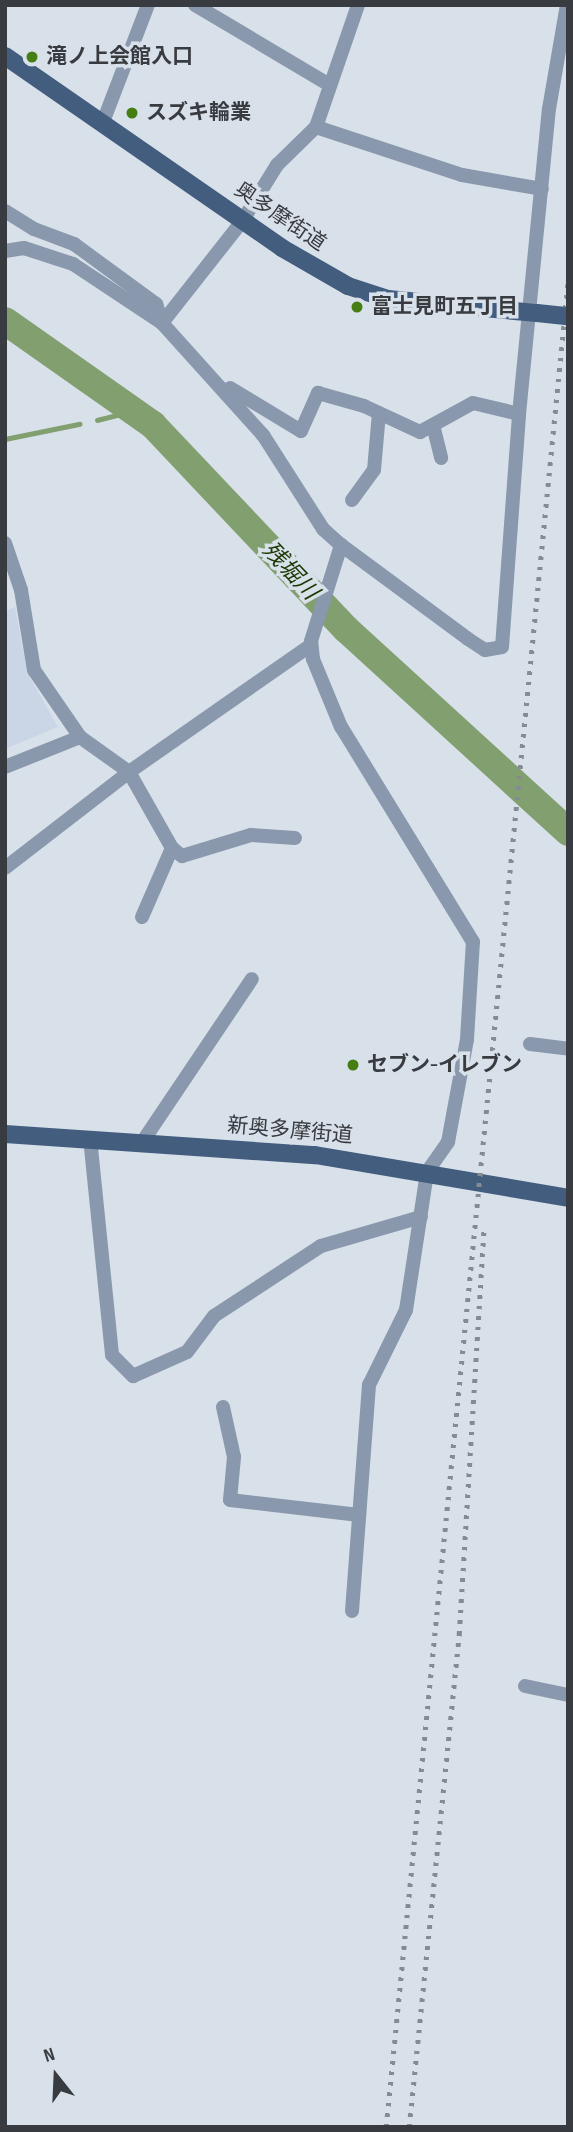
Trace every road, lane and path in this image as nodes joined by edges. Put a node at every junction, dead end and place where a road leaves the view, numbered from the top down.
1 (148, 5) edge
2 (195, 5) edge
3 (358, 5) edge
4 (567, 5) edge
5 (5, 56) edge
6 (330, 85) junction
7 (103, 122) junction
8 (316, 127) junction
9 (542, 189) junction
10 (5, 211) edge
11 (243, 220) junction
12 (5, 251) edge
13 (534, 313) junction
14 (568, 316) edge
15 (162, 323) junction
16 (191, 351) junction
17 (379, 413) junction
18 (519, 414) junction
19 (433, 425) junction
20 (441, 458) dead end
21 (352, 500) dead end
22 (5, 543) edge
23 (341, 545) junction
24 (311, 643) junction
25 (80, 737) junction
26 (5, 767) edge
27 (129, 772) junction
28 (295, 838) dead end
29 (172, 848) junction
30 (5, 868) edge
31 (142, 917) dead end
32 (252, 979) dead end
33 (530, 1044) dead end
34 (568, 1049) edge
35 (5, 1134) edge
36 (90, 1138) junction
37 (143, 1141) junction
38 (427, 1172) junction
39 (567, 1199) edge
40 (421, 1217) junction
41 (223, 1407) dead end
42 (359, 1516) junction
43 (352, 1611) dead end
44 (525, 1686) dead end
45 (568, 1695) edge

1 - 7 street
2 - 6 street
3 - 6 street
4 - 9 street
5 - 7 main road, 奥多摩街道
6 - 8 street
7 - 11 main road, 奥多摩街道
8 - 9 street
8 - 11 street
9 - 13 street
10 - 15 street
11 - 13 main road, 奥多摩街道
11 - 15 street
12 - 15 street
13 - 14 main road, 奥多摩街道, bridge
13 - 18 street
15 - 16 street
16 - 17 street
16 - 23 street
17 - 19 street
17 - 21 street
18 - 19 street
18 - 23 street
19 - 20 street
22 - 25 street
23 - 24 street
24 - 27 street
24 - 38 street
25 - 26 street
25 - 27 street
27 - 29 street
27 - 30 street
28 - 29 street
29 - 31 street
32 - 37 street
33 - 34 street
35 - 36 main road, 新奥多摩街道
36 - 37 main road, 新奥多摩街道
36 - 40 street
37 - 38 main road, 新奥多摩街道
38 - 39 main road, 新奥多摩街道
38 - 40 street
40 - 42 street
41 - 42 street
42 - 43 street
44 - 45 street

